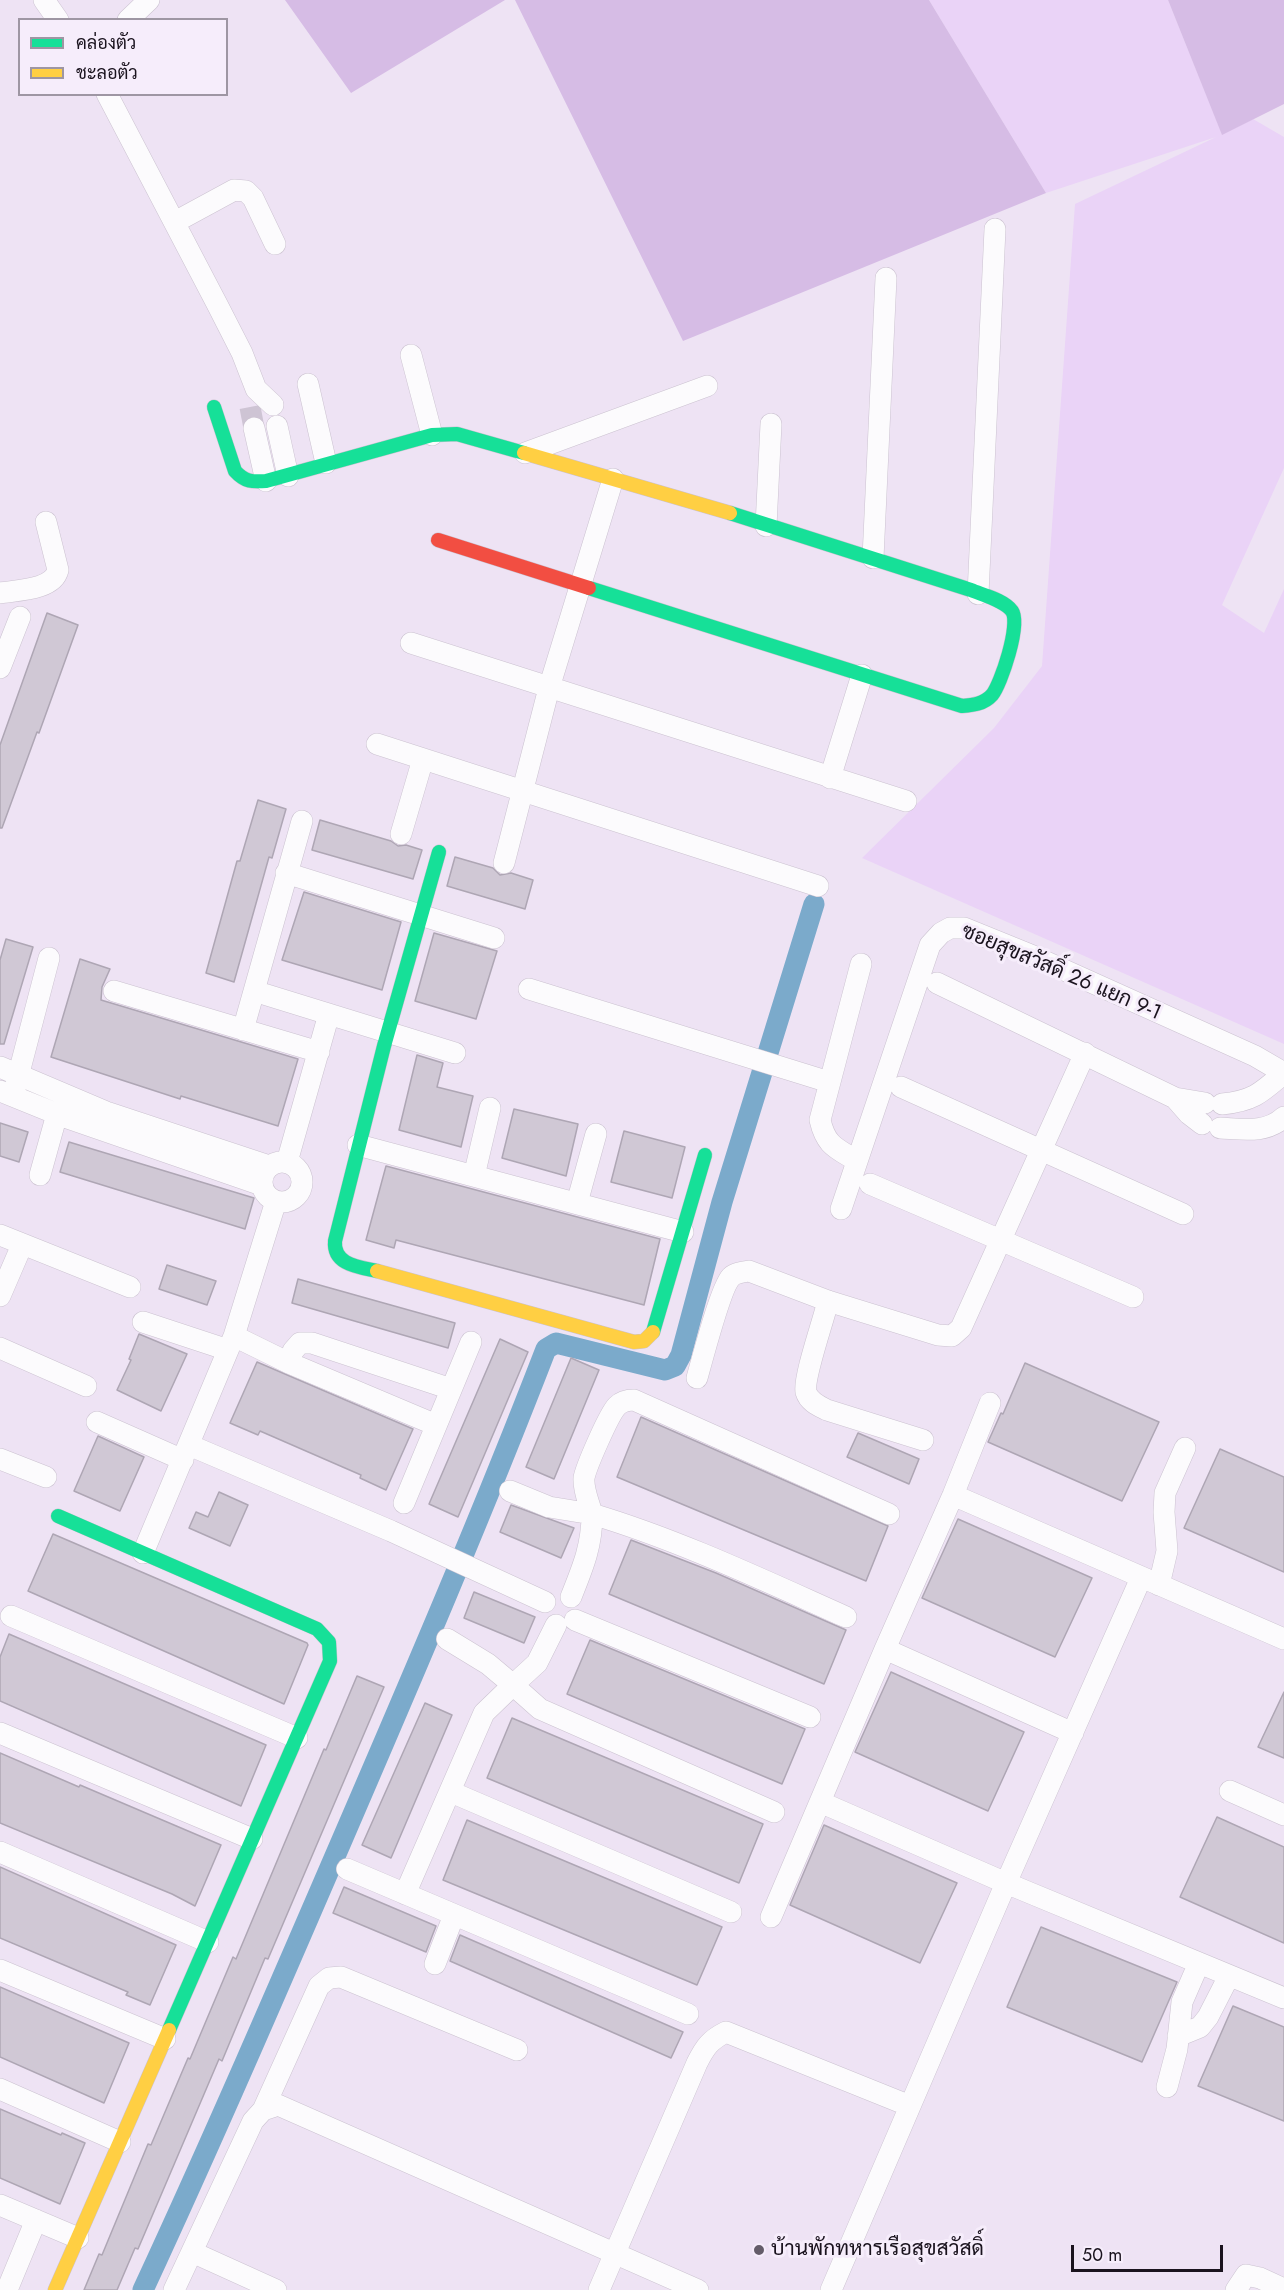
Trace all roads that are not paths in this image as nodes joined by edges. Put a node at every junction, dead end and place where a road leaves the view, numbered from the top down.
1 (44, 0) edge
2 (149, 0) edge
3 (57, 18) edge
4 (130, 18) edge
5 (108, 96) edge
6 (175, 222) junction
7 (995, 229) dead end
8 (275, 244) dead end
9 (886, 278) dead end
10 (411, 355) dead end
11 (308, 384) dead end
12 (707, 386) dead end
13 (273, 405) tunnel mouth
14 (214, 407) dead end
15 (771, 424) dead end
16 (277, 426) tunnel mouth
17 (254, 428) tunnel mouth
18 (432, 435) junction
19 (525, 453) junction
20 (326, 463) junction
21 (288, 476) junction
22 (613, 479) junction
23 (266, 481) junction
24 (46, 522) dead end
25 (766, 526) junction
26 (438, 540) dead end
27 (873, 558) junction
28 (579, 586) junction
29 (0, 593) edge
30 (978, 594) junction
31 (20, 617) dead end
32 (411, 643) dead end
33 (0, 668) edge
34 (862, 675) junction
35 (549, 688) junction
36 (376, 744) dead end
37 (423, 759) junction
38 (830, 777) junction
39 (521, 792) junction
40 (906, 801) dead end
41 (302, 821) dead end
42 (401, 834) dead end
43 (439, 852) dead end
44 (504, 863) dead end
45 (286, 873) junction
46 (818, 886) dead end
47 (421, 915) junction
48 (494, 938) dead end
49 (49, 958) dead end
50 (861, 964) dead end
51 (937, 983) dead end
52 (529, 989) dead end
53 (114, 991) dead end
54 (254, 992) junction
55 (329, 1014) junction
56 (243, 1030) junction
57 (387, 1032) junction
58 (319, 1052) junction
59 (454, 1053) dead end
60 (1085, 1053) junction
61 (1284, 1073) edge
62 (829, 1082) junction
63 (8, 1083) edge
64 (900, 1087) dead end
65 (490, 1108) dead end
66 (1218, 1112) junction
67 (57, 1114) junction
68 (1284, 1117) edge
69 (596, 1134) dead end
70 (358, 1145) junction
71 (1042, 1151) junction
72 (705, 1155) dead end
73 (857, 1161) junction
74 (273, 1171) junction
75 (40, 1175) dead end
76 (474, 1176) junction
77 (870, 1184) dead end
78 (276, 1201) junction
79 (576, 1203) junction
80 (841, 1209) dead end
81 (1183, 1214) dead end
82 (683, 1232) junction
83 (0, 1235) edge
84 (1003, 1240) junction
85 (22, 1245) junction
86 (129, 1287) dead end
87 (0, 1296) edge
88 (1133, 1297) dead end
89 (828, 1301) junction
90 (143, 1322) dead end
91 (471, 1342) dead end
92 (231, 1343) junction
93 (0, 1348) edge
94 (289, 1363) junction
95 (697, 1378) dead end
96 (86, 1386) dead end
97 (451, 1389) junction
98 (990, 1403) dead end
99 (97, 1422) dead end
100 (436, 1425) junction
101 (923, 1440) dead end
102 (1185, 1449) dead end
103 (186, 1452) junction
104 (0, 1459) edge
105 (46, 1477) dead end
106 (510, 1491) dead end
107 (953, 1495) junction
108 (404, 1503) dead end
109 (592, 1514) junction
110 (889, 1514) dead end
111 (58, 1516) dead end
112 (143, 1553) junction
113 (1150, 1581) junction
114 (572, 1597) junction
115 (545, 1602) junction
116 (11, 1616) dead end
117 (846, 1617) dead end
118 (565, 1622) junction
119 (447, 1639) dead end
120 (1284, 1639) edge
121 (885, 1648) junction
122 (513, 1685) junction
123 (810, 1717) dead end
124 (0, 1732) edge
125 (1073, 1733) junction
126 (297, 1738) junction
127 (1230, 1791) dead end
128 (451, 1792) junction
129 (820, 1802) junction
130 (774, 1812) dead end
131 (1284, 1815) edge
132 (252, 1839) junction
133 (0, 1852) edge
134 (347, 1869) dead end
135 (1006, 1883) junction
136 (405, 1894) junction
137 (731, 1912) dead end
138 (454, 1915) junction
139 (771, 1917) dead end
140 (208, 1942) junction
141 (1199, 1963) junction
142 (435, 1964) dead end
143 (0, 1970) edge
144 (1229, 1976) junction
145 (1284, 1998) edge
146 (688, 2014) dead end
147 (1178, 2036) junction
148 (165, 2039) junction
149 (517, 2050) dead end
150 (1167, 2087) dead end
151 (0, 2090) edge
152 (910, 2106) junction
153 (262, 2110) junction
154 (120, 2142) junction
155 (0, 2205) edge
156 (36, 2220) junction
157 (78, 2238) junction
158 (192, 2252) junction
159 (615, 2252) junction
160 (1284, 2289) edge
161 (7, 2290) edge
162 (55, 2290) edge
163 (174, 2290) edge
164 (276, 2290) edge
165 (599, 2290) edge
166 (698, 2290) edge
167 (831, 2290) edge
168 (1236, 2290) edge

1 - 3 street
2 - 4 street
5 - 6 street
6 - 8 street
6 - 13 street
7 - 30 street
9 - 27 street
10 - 18 street
11 - 20 street
12 - 19 street
14 - 23 street
15 - 25 street
16 - 21 street
17 - 23 street
18 - 19 street
18 - 20 street
19 - 22 street
20 - 21 street
21 - 23 street
22 - 25 street
22 - 28 street
24 - 29 street
25 - 27 street
26 - 28 street
27 - 30 street
28 - 34 street
28 - 35 street
30 - 34 street
31 - 33 street
32 - 35 street
34 - 38 street
35 - 38 street
35 - 39 street
36 - 37 street
37 - 39 street
37 - 42 street
38 - 40 street
39 - 44 street
39 - 46 street
41 - 45 street
43 - 47 street
45 - 47 street
45 - 54 street
47 - 48 street
47 - 57 street
49 - 63 street
50 - 62 street
51 - 60 street
52 - 62 street
53 - 56 street
54 - 55 street
54 - 56 street
55 - 57 street
55 - 58 street
56 - 58 street
57 - 59 street
57 - 70 street
58 - 74 street
60 - 66 street
60 - 71 street
61 - 66 street
61 - 73 street, ซอยสุขสวัสดิ์ 26 แยก 9-1
62 - 73 street
63 - 67 street
63 - 74 street
64 - 71 street
65 - 76 street
66 - 68 street
67 - 74 street
67 - 75 street
69 - 79 street
70 - 76 street
70 - 82 street
71 - 81 street
71 - 84 street
72 - 82 street
73 - 80 street, ซอยสุขสวัสดิ์ 26 แยก 9-1
74 - 78 street
74 - 78 street
76 - 79 street
77 - 84 street
78 - 92 street
79 - 82 street
83 - 85 street
84 - 88 street
84 - 89 street
85 - 86 street
85 - 87 street
89 - 95 street
89 - 101 street
90 - 92 street
91 - 97 street
92 - 94 street
92 - 103 street
93 - 96 street
94 - 97 street
94 - 100 street
97 - 100 street
98 - 107 street
99 - 103 street
100 - 108 street
102 - 113 street
103 - 112 street
103 - 115 street
104 - 105 street
106 - 109 street
107 - 113 street
107 - 121 street
109 - 110 street
109 - 114 street
109 - 117 street
111 - 112 street
112 - 126 street
113 - 120 street
113 - 125 street
114 - 115 street
114 - 118 street
115 - 118 street
116 - 126 street
118 - 122 street
118 - 123 street
119 - 122 street
121 - 125 street
121 - 129 street
122 - 128 street
122 - 130 street
124 - 132 street
125 - 135 street
126 - 132 street
127 - 131 street
128 - 136 street
128 - 137 street
129 - 135 street
129 - 139 street
132 - 140 street
133 - 140 street
134 - 136 street
135 - 141 street
135 - 152 street
136 - 138 street
138 - 142 street
138 - 146 street
140 - 148 street
141 - 144 street
141 - 147 street
143 - 148 street
144 - 145 street
144 - 147 street
147 - 150 street
148 - 154 street
149 - 153 street
151 - 154 street
152 - 159 street
152 - 167 street
153 - 158 street
153 - 159 street
154 - 157 street
155 - 156 street
156 - 157 street
156 - 161 street
157 - 162 street
158 - 163 street
158 - 164 street
159 - 165 street
159 - 166 street
160 - 168 street

